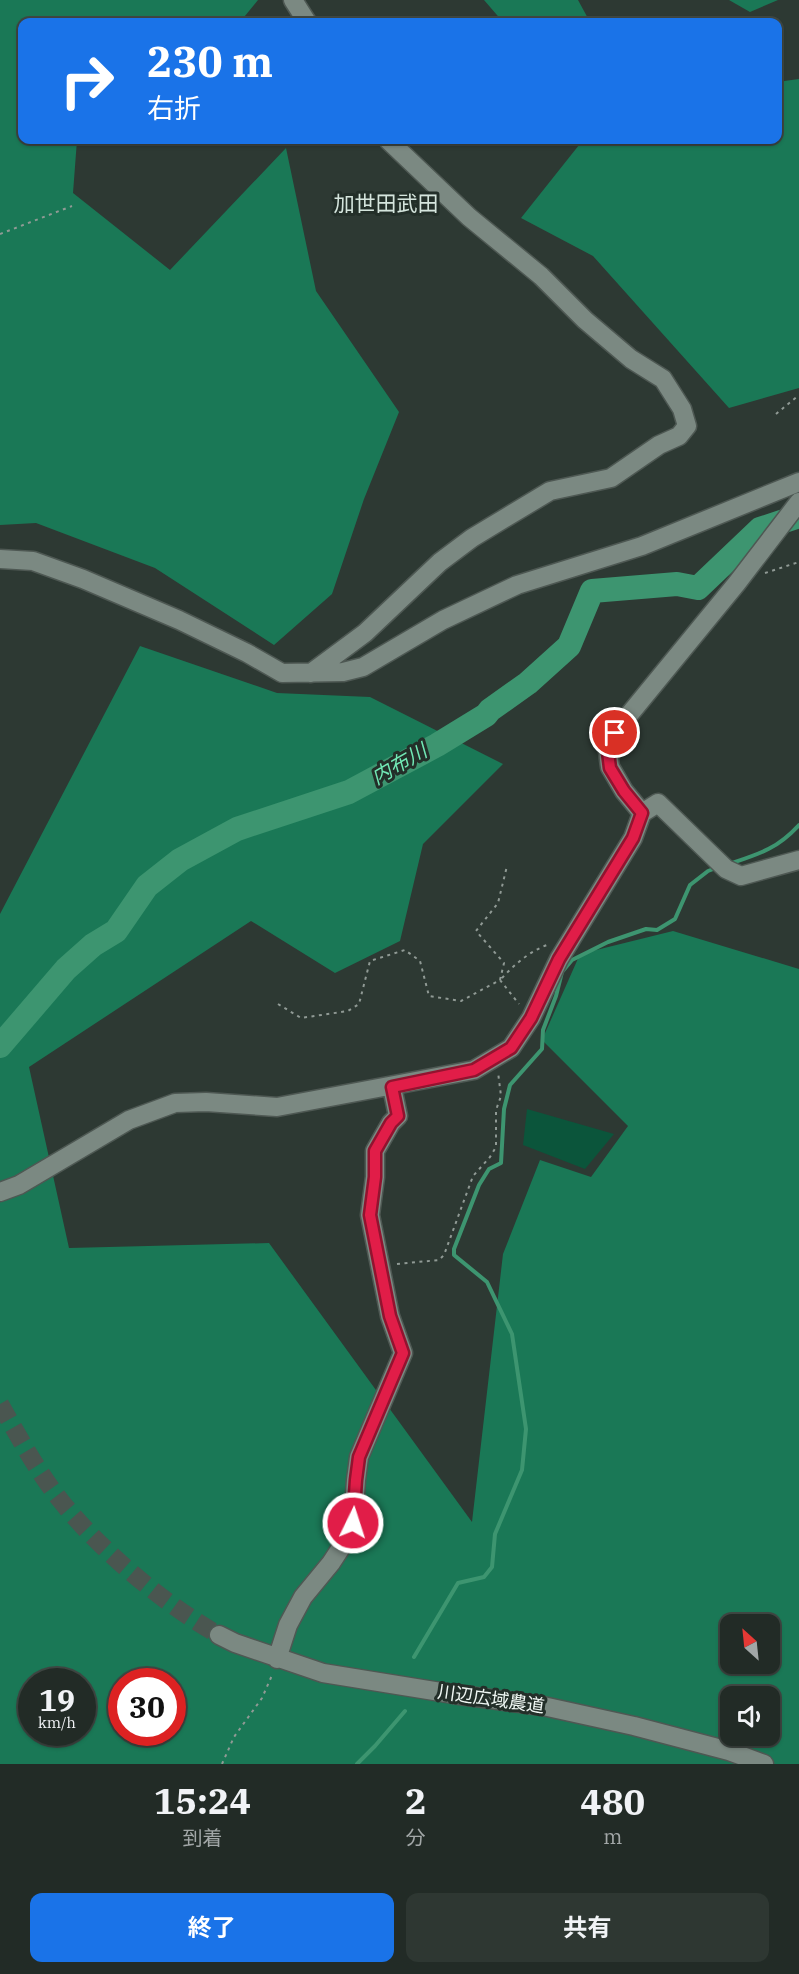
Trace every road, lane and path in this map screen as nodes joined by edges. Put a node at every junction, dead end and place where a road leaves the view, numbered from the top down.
1 (293, 0) edge
2 (304, 18) edge
3 (392, 144) edge
4 (72, 206) dead end
5 (0, 234) edge
6 (799, 394) edge
7 (776, 414) dead end
8 (799, 482) edge
9 (799, 502) edge
10 (0, 559) edge
11 (799, 562) edge
12 (737, 583) junction
13 (311, 673) junction
14 (642, 813) junction
15 (799, 860) edge
16 (507, 866) dead end
17 (567, 945) junction
18 (500, 980) junction
19 (278, 1004) dead end
20 (531, 1018) junction
21 (496, 1058) junction
22 (392, 1087) junction
23 (0, 1192) edge
24 (380, 1266) junction
25 (219, 1635) tunnel mouth
26 (277, 1659) junction
27 (222, 1764) edge
28 (764, 1764) edge

1 - 2 street
3 - 13 street
4 - 5 path
6 - 7 path
8 - 13 street
9 - 12 street
10 - 13 street
11 - 12 path
12 - 14 street
14 - 15 street
14 - 17 street
16 - 18 path
17 - 18 path
17 - 20 street
18 - 19 path
18 - 20 path
20 - 21 street
21 - 22 street
21 - 24 path
22 - 23 street
22 - 24 street
24 - 26 street
25 - 26 street, 川辺広域農道
26 - 27 path
26 - 28 street, 川辺広域農道

